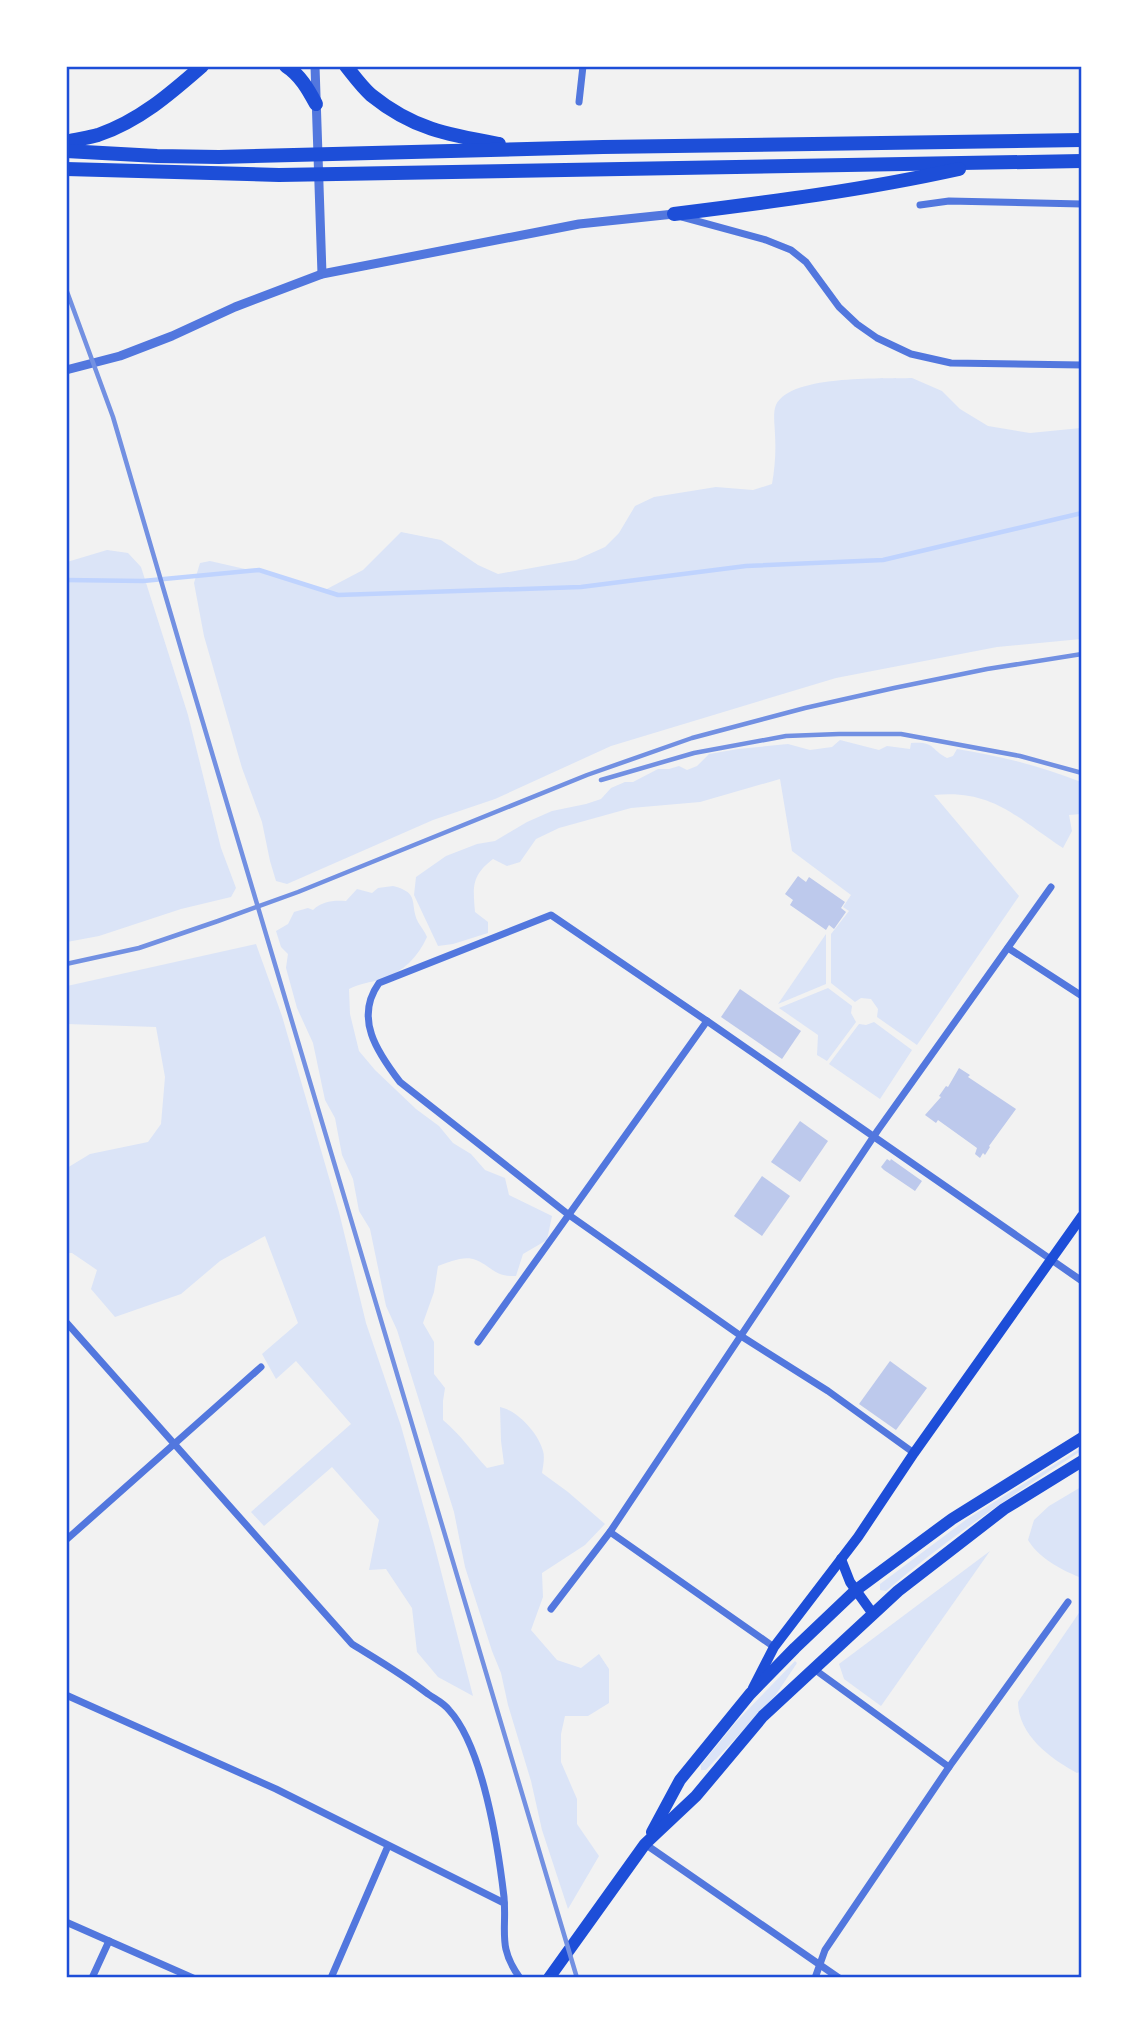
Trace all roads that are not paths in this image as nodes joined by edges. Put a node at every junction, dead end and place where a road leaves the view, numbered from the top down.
1 (202, 66) edge
2 (286, 66) edge
3 (315, 66) edge
4 (345, 66) edge
5 (583, 66) edge
6 (579, 102) dead end
7 (316, 103) junction
8 (1082, 140) edge
9 (66, 142) edge
10 (66, 150) edge
11 (528, 150) junction
12 (991, 161) junction
13 (1082, 161) edge
14 (66, 169) edge
15 (1082, 204) edge
16 (920, 205) dead end
17 (674, 214) junction
18 (322, 274) junction
19 (1082, 365) edge
20 (66, 370) edge
21 (1051, 887) dead end
22 (1008, 948) junction
23 (1082, 996) edge
24 (707, 1021) junction
25 (874, 1136) junction
26 (569, 1214) junction
27 (1082, 1216) edge
28 (1052, 1260) junction
29 (1082, 1281) edge
30 (66, 1322) edge
31 (741, 1336) junction
32 (478, 1342) dead end
33 (261, 1367) dead end
34 (1082, 1438) edge
35 (174, 1444) junction
36 (914, 1453) junction
37 (1082, 1461) edge
38 (610, 1532) junction
39 (66, 1540) edge
40 (841, 1559) junction
41 (856, 1590) junction
42 (1068, 1602) dead end
43 (551, 1609) dead end
44 (873, 1614) junction
45 (774, 1647) junction
46 (814, 1669) junction
47 (750, 1694) junction
48 (66, 1695) edge
49 (949, 1767) junction
50 (647, 1841) junction
51 (388, 1846) junction
52 (504, 1903) junction
53 (66, 1922) edge
54 (109, 1941) junction
55 (821, 1964) junction
56 (92, 1978) edge
57 (193, 1978) edge
58 (331, 1978) edge
59 (520, 1978) edge
60 (549, 1978) edge
61 (815, 1978) edge
62 (839, 1978) edge

1 - 9 highway
2 - 7 highway
3 - 7 street
4 - 11 highway
5 - 6 street
7 - 18 street
8 - 11 highway
10 - 11 highway
12 - 13 highway
12 - 14 highway
12 - 17 highway
15 - 16 street
17 - 18 street
17 - 19 street
18 - 20 street
21 - 22 street
22 - 23 street
22 - 25 street
24 - 25 street
24 - 26 street
24 - 26 street
25 - 28 street
25 - 31 street
26 - 31 street
26 - 32 street
27 - 28 main road
28 - 29 street
28 - 36 main road
30 - 35 street
31 - 36 street
31 - 38 street
33 - 35 street
34 - 41 main road
35 - 39 street
35 - 52 street
36 - 40 main road
37 - 44 main road
38 - 43 street
38 - 45 street
40 - 41 main road
40 - 45 main road
41 - 44 main road
41 - 47 main road
42 - 49 street
44 - 46 main road
45 - 47 main road
46 - 49 street
46 - 50 main road
47 - 50 main road
48 - 51 street
49 - 55 street
50 - 55 street
50 - 60 main road
51 - 52 street
51 - 58 street
52 - 59 street
53 - 54 street
54 - 56 street
54 - 57 street
55 - 61 street
55 - 62 street

